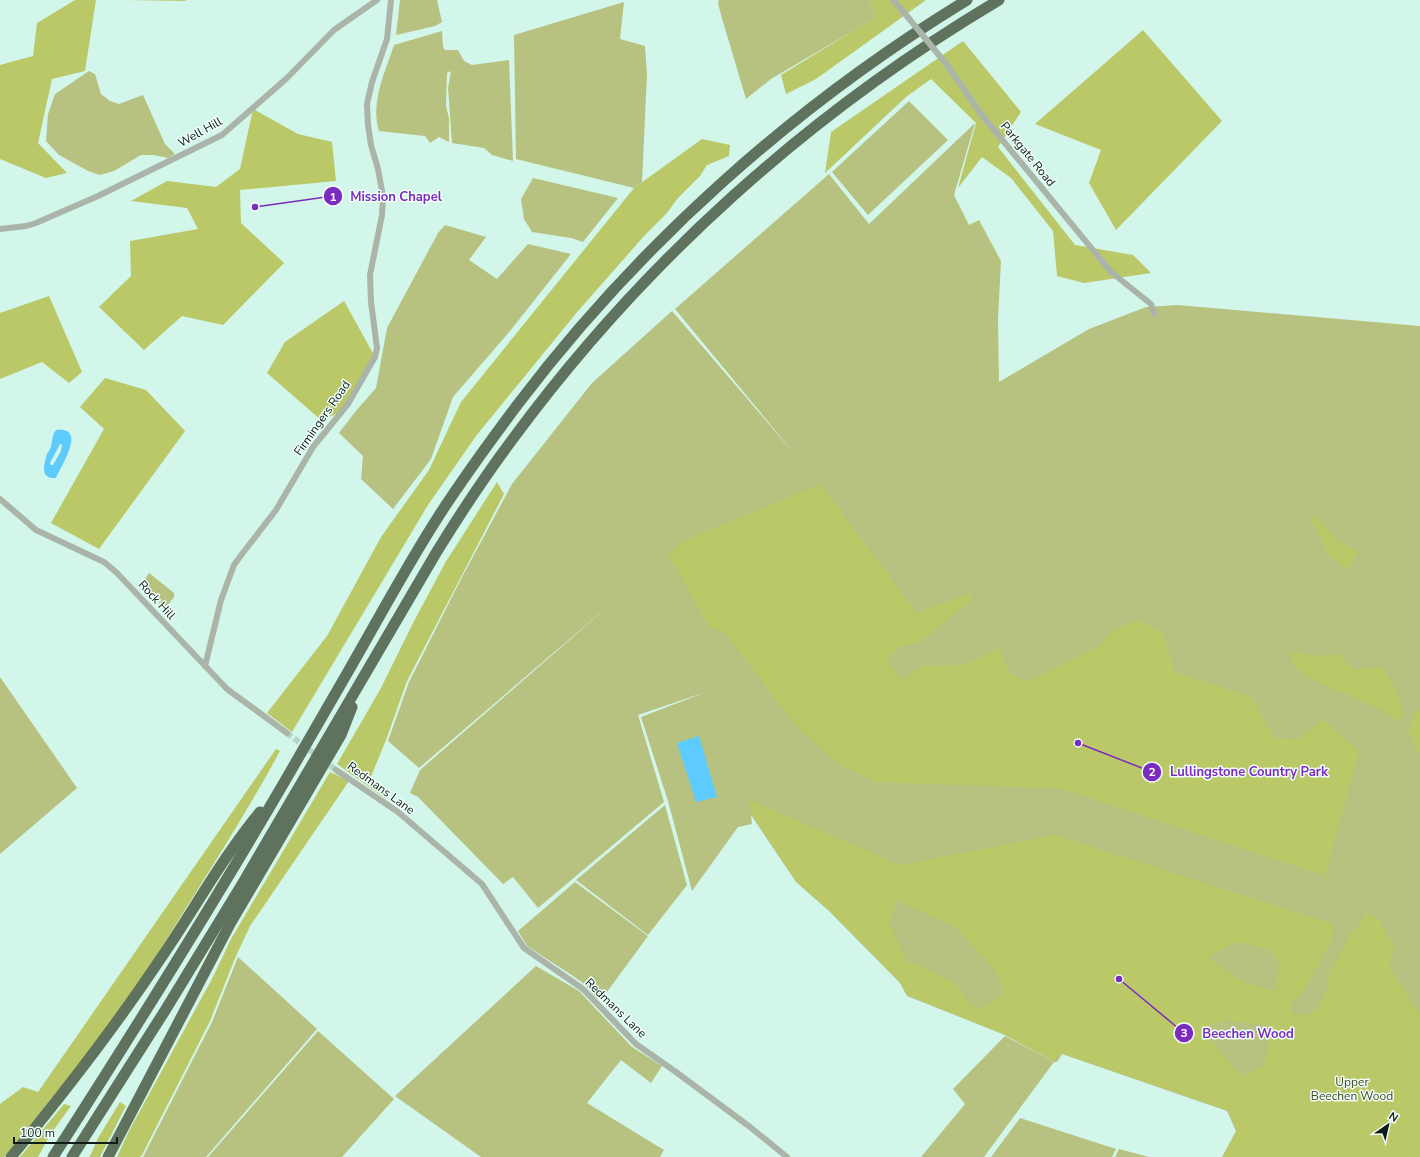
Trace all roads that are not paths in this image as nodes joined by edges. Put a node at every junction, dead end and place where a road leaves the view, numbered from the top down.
1 (377, 0) edge
2 (391, 0) edge
3 (893, 0) edge
4 (967, 0) edge
5 (999, 0) edge
6 (0, 229) edge
7 (1154, 314) dead end
8 (0, 498) edge
9 (205, 666) junction
10 (358, 687) junction
11 (287, 733) tunnel mouth
12 (336, 770) tunnel mouth
13 (283, 784) junction
14 (11, 1157) edge
15 (53, 1157) edge
16 (72, 1157) edge
17 (108, 1157) edge
18 (786, 1157) edge

1 - 6 street, Well Hill
2 - 9 street, Firmingers Road
3 - 7 street, Parkgate Road, bridge
4 - 13 highway
5 - 10 highway
8 - 9 street, Rock Hill
9 - 11 street, Rock Hill
10 - 16 highway
10 - 17 highway
12 - 18 street, Redmans Lane
13 - 14 highway
13 - 15 highway

